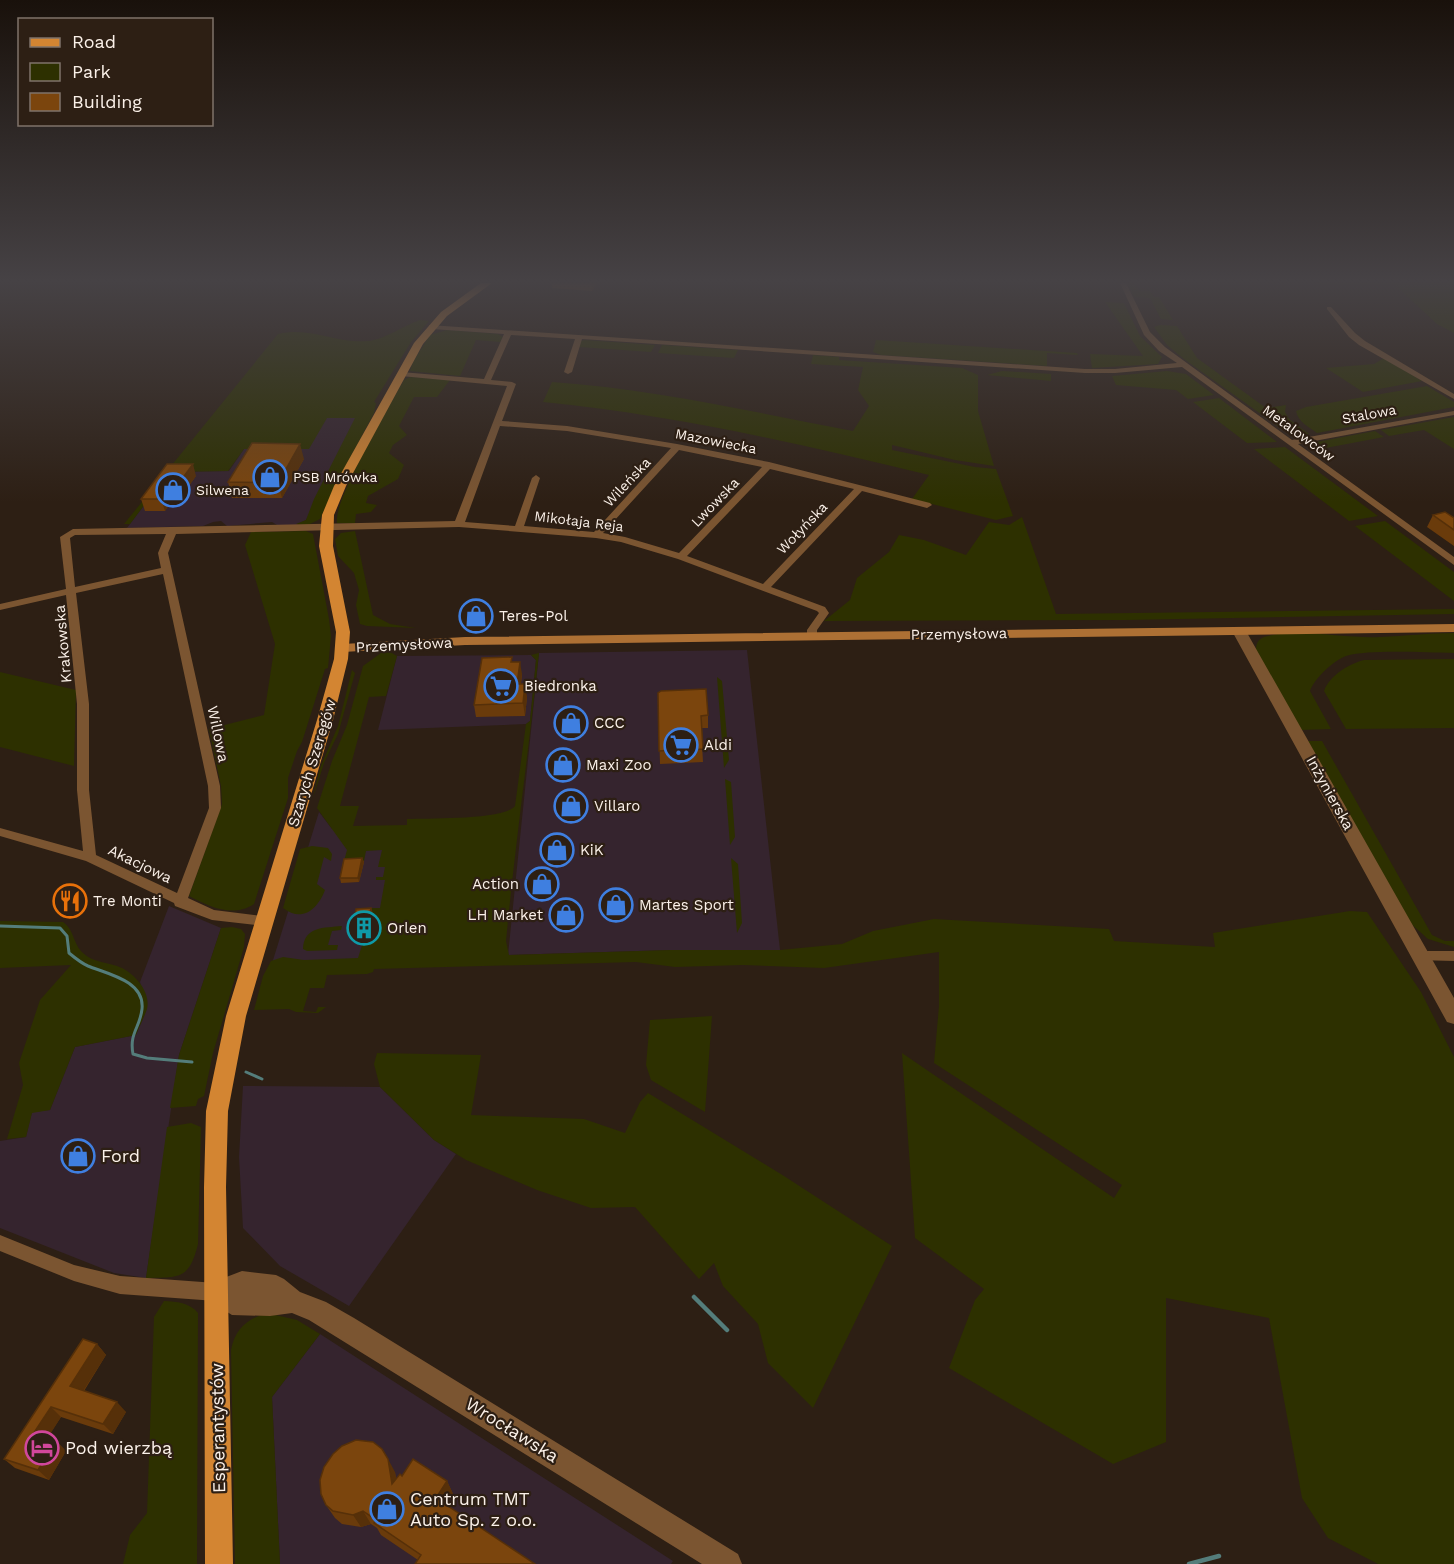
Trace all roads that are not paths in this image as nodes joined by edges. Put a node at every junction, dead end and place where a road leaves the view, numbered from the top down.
1 (411, 356) edge
2 (498, 356) edge
3 (573, 356) edge
4 (862, 356) edge
5 (1172, 356) edge
6 (1384, 356) edge
7 (1182, 365) junction
8 (568, 372) dead end
9 (401, 374) junction
10 (487, 380) junction
11 (1454, 397) edge
12 (1454, 413) edge
13 (497, 423) junction
14 (1290, 443) junction
15 (677, 447) junction
16 (769, 465) junction
17 (536, 478) dead end
18 (860, 488) junction
19 (927, 505) dead end
20 (459, 524) junction
21 (326, 527) junction
22 (519, 528) junction
23 (170, 534) junction
24 (596, 535) junction
25 (681, 557) junction
26 (1454, 562) edge
27 (166, 570) junction
28 (765, 588) junction
29 (73, 591) junction
30 (0, 607) edge
31 (1454, 628) edge
32 (1239, 630) junction
33 (812, 636) junction
34 (343, 645) junction
35 (0, 832) edge
36 (90, 858) junction
37 (180, 902) junction
38 (265, 921) junction
39 (1421, 956) junction
40 (1454, 957) edge
41 (1454, 1016) edge
42 (0, 1243) edge
43 (216, 1292) junction
44 (219, 1564) edge
45 (728, 1564) edge

1 - 9 main road, Szarych Szeregów
2 - 10 street
3 - 8 street
4 - 7 street
5 - 7 street, Metalowców
6 - 11 street
7 - 14 street, Metalowców
9 - 10 street
9 - 21 main road, Szarych Szeregów
10 - 13 street
12 - 14 street, Stalowa
13 - 15 street, Mazowiecka
13 - 20 street
14 - 26 street, Metalowców
15 - 16 street, Mazowiecka
15 - 24 street, Wileńska
16 - 18 street, Mazowiecka
16 - 25 street, Lwowska
17 - 22 street
18 - 19 street, Mazowiecka
18 - 28 street, Wołyńska
20 - 21 street, Mikołaja Reja
20 - 22 street, Mikołaja Reja
21 - 23 street, Krakowska
21 - 34 main road, Szarych Szeregów
22 - 24 street, Mikołaja Reja
23 - 27 street, Willowa
23 - 29 street, Krakowska
24 - 25 street, Mikołaja Reja
25 - 28 street, Mikołaja Reja
27 - 29 street
27 - 37 street, Willowa
28 - 33 street, Mikołaja Reja
29 - 30 street
29 - 36 street, Krakowska
31 - 32 main road, Przemysłowa
32 - 33 main road, Przemysłowa
32 - 39 street, Inżynierska
33 - 34 main road, Przemysłowa
34 - 38 main road, Szarych Szeregów
35 - 36 street, Akacjowa
36 - 37 street, Akacjowa
37 - 38 street, Akacjowa
38 - 43 main road, Szarych Szeregów
39 - 40 street
39 - 41 street, Inżynierska
42 - 43 street
43 - 44 main road, Esperantystów
43 - 45 street, Wrocławska

